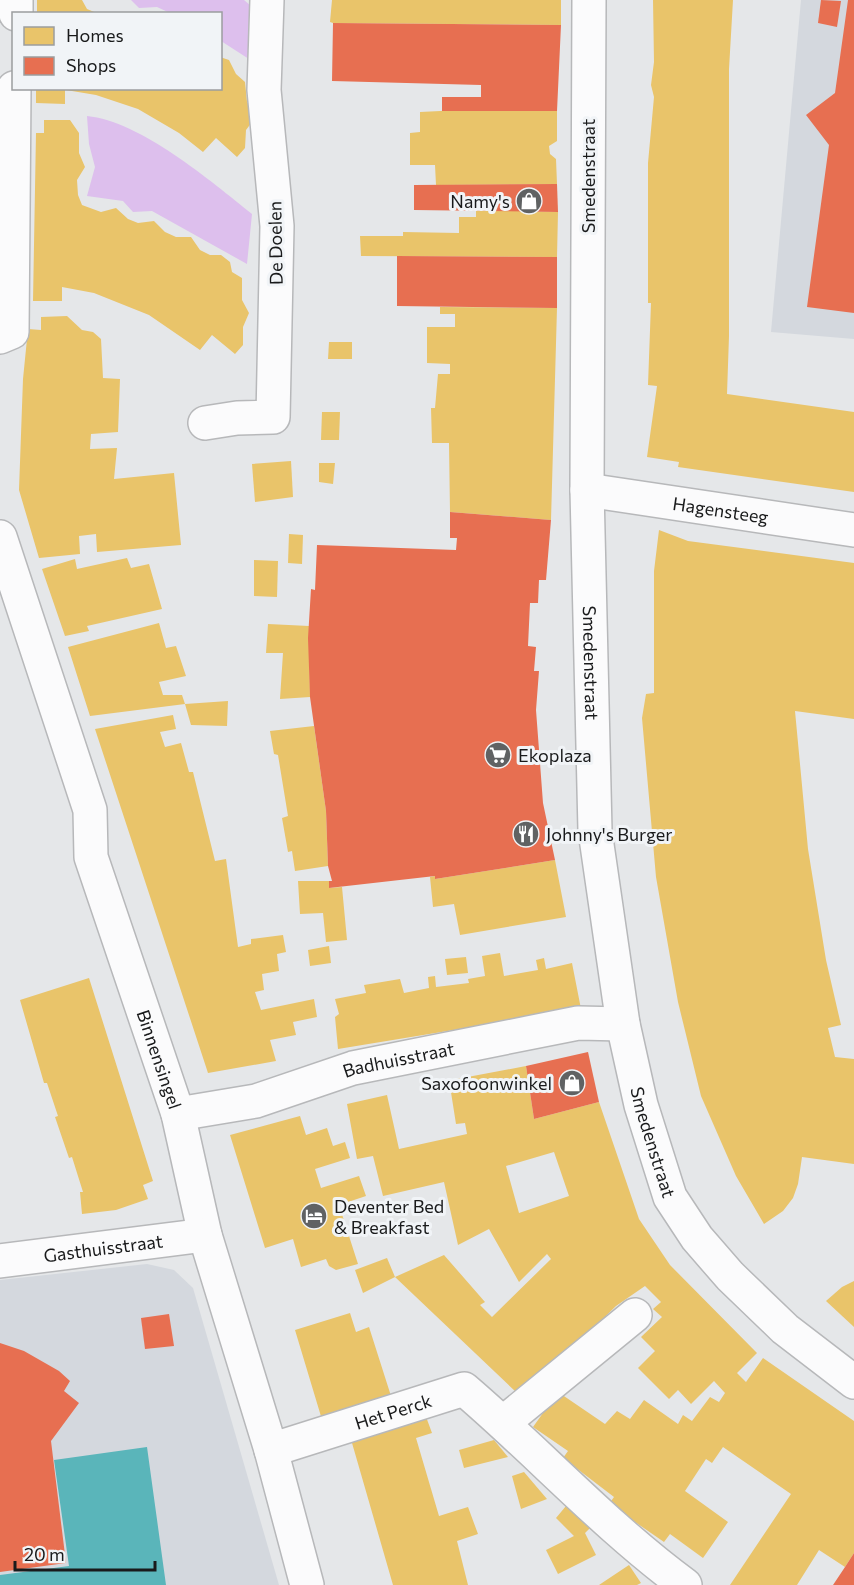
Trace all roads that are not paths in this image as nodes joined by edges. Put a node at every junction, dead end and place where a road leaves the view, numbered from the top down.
1 (267, 0) edge
2 (589, 0) edge
3 (14, 90) edge
4 (0, 337) edge
5 (205, 423) dead end
6 (587, 490) junction
7 (854, 530) edge
8 (0, 537) edge
9 (623, 1024) junction
10 (178, 1114) junction
11 (206, 1235) junction
12 (0, 1261) edge
13 (635, 1315) dead end
14 (854, 1382) edge
15 (503, 1423) junction
16 (271, 1450) junction
17 (307, 1585) edge
18 (685, 1585) edge

1 - 5 street, De Doelen
2 - 6 street, Smedenstraat
3 - 4 street
6 - 7 street, Hagensteeg
6 - 9 street, Smedenstraat
8 - 10 street, Binnensingel
9 - 10 street, Badhuisstraat
9 - 14 street, Smedenstraat
10 - 11 street, Binnensingel
11 - 12 street, Gasthuisstraat
11 - 16 street, Binnensingel
13 - 15 street
15 - 16 street, Het Perck
15 - 18 street, Het Perck
16 - 17 street, Binnensingel

